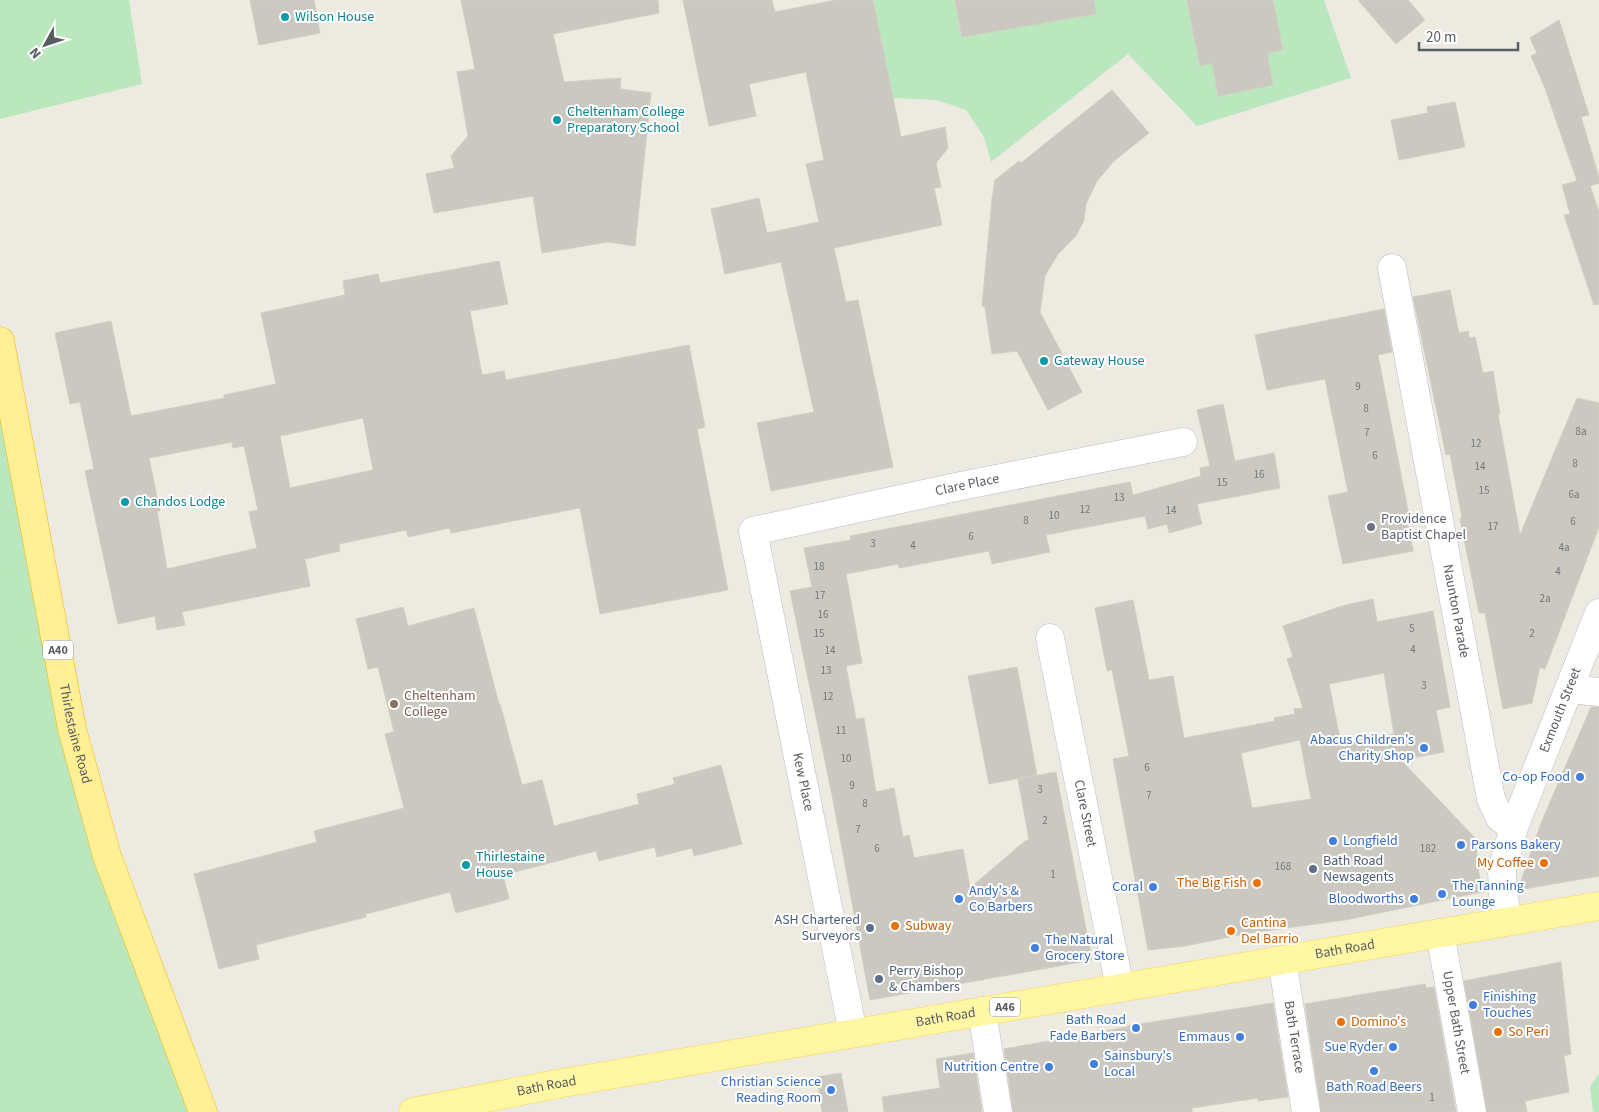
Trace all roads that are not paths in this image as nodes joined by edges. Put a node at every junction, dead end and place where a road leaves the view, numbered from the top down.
1 (1392, 268) dead end
2 (0, 341) edge
3 (1183, 442) dead end
4 (752, 531) joint
5 (1599, 613) edge
6 (1050, 638) dead end
7 (1569, 689) junction
8 (1599, 692) edge
9 (1514, 827) junction
10 (1599, 906) edge
11 (1508, 921) junction
12 (1440, 933) junction
13 (1282, 960) junction
14 (1120, 988) junction
15 (982, 1011) junction
16 (853, 1033) junction
17 (203, 1112) edge
18 (413, 1112) edge
19 (998, 1112) edge
20 (1306, 1112) edge
21 (1472, 1112) edge

1 - 9 street, Naunton Parade
2 - 17 highway, Thirlestaine Road / A40
3 - 4 street, Clare Place
4 - 16 street, Kew Place
5 - 7 street, Exmouth Street
6 - 14 street, Clare Street
7 - 8 street
7 - 9 street, Exmouth Street
9 - 11 street, Exmouth Street
10 - 11 main road, Bath Road / A46
11 - 12 main road, Bath Road / A46
12 - 13 main road, Bath Road / A46
12 - 21 street, Upper Bath Street
13 - 14 main road, Bath Road / A46
13 - 20 street, Bath Terrace
14 - 15 main road, Bath Road / A46
15 - 16 main road, Bath Road / A46
15 - 19 street
16 - 18 main road, Bath Road / A46

